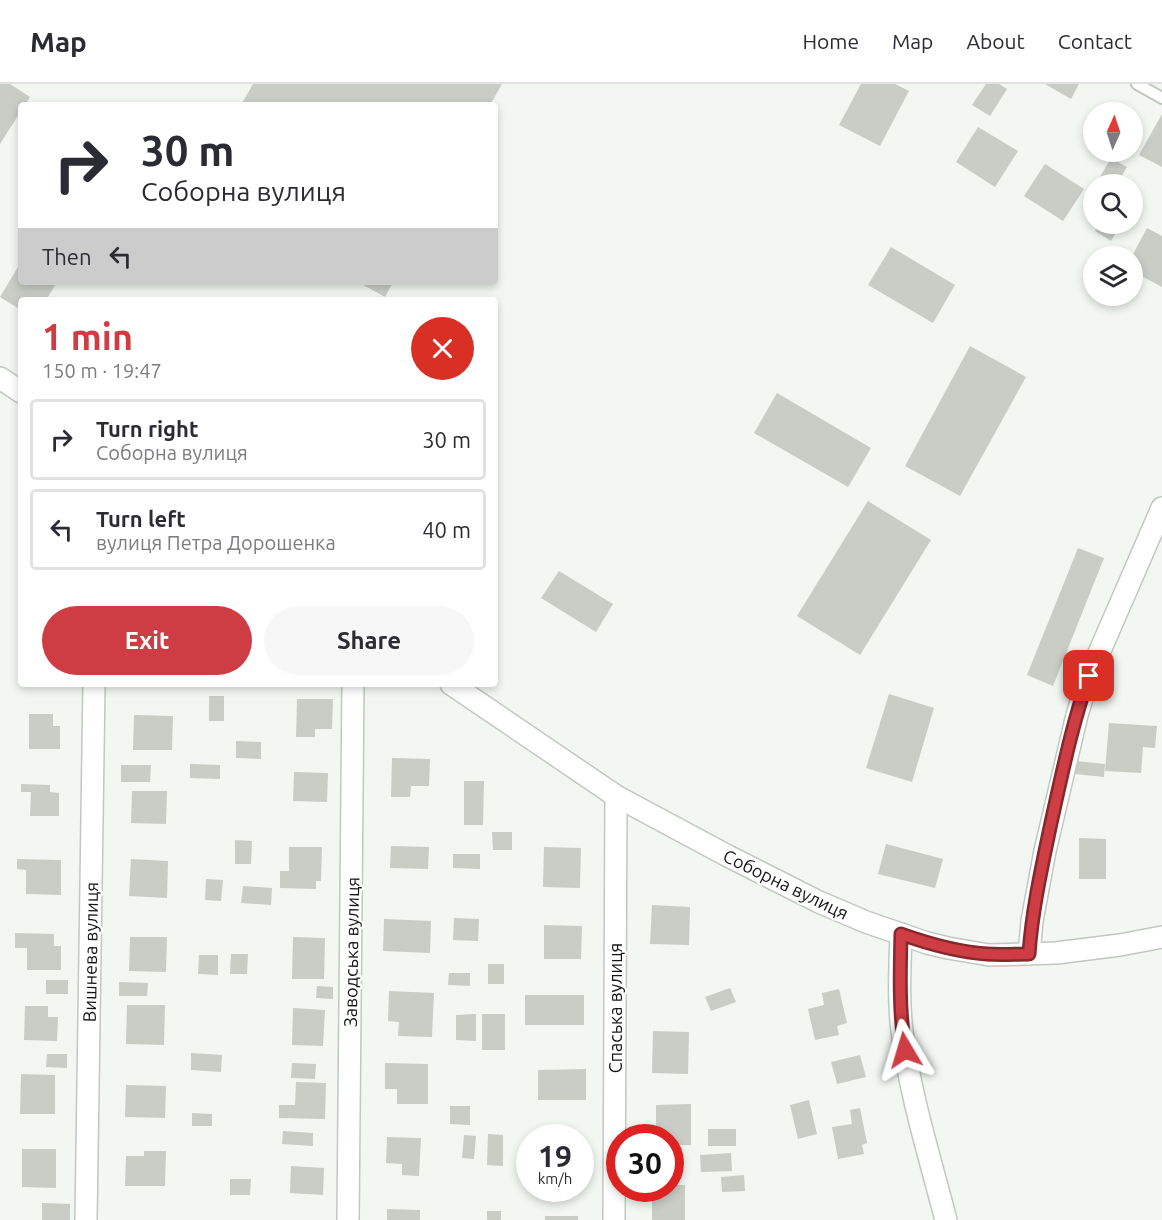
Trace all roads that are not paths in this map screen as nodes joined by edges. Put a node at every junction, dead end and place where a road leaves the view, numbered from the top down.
1 (1137, 84) edge
2 (1162, 99) edge
3 (0, 378) edge
4 (18, 390) edge
5 (1162, 508) edge
6 (94, 687) edge
7 (353, 687) edge
8 (455, 687) edge
9 (616, 796) junction
10 (901, 934) junction
11 (1162, 937) edge
12 (1029, 954) junction
13 (86, 1220) edge
14 (348, 1220) edge
15 (614, 1220) edge
16 (946, 1220) edge

1 - 2 lane
3 - 4 street
5 - 12 street
6 - 13 street, Вишнева вулиця
7 - 14 street, Заводська вулиця
8 - 9 street, Соборна вулиця
9 - 10 street, Соборна вулиця
9 - 15 street, Спаська вулиця
10 - 12 street, Соборна вулиця
10 - 16 street
11 - 12 street, Соборна вулиця

